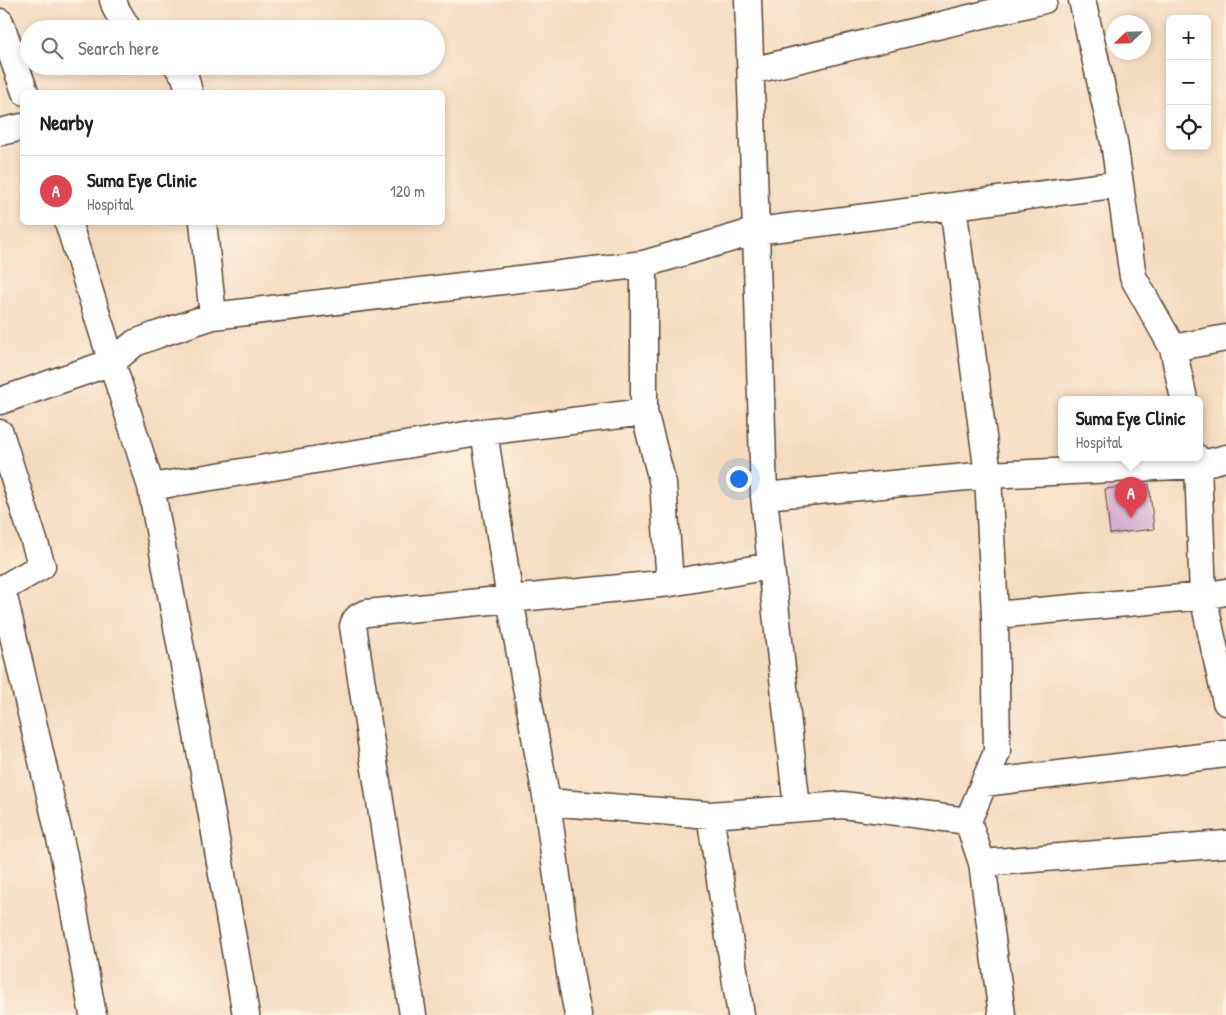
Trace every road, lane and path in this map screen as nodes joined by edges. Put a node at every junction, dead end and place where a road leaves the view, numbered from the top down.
1 (113, 0) edge
2 (748, 0) edge
3 (1044, 0) edge
4 (1082, 0) edge
5 (123, 20) edge
6 (0, 22) edge
7 (751, 71) junction
8 (184, 75) edge
9 (24, 90) edge
10 (188, 90) edge
11 (20, 127) edge
12 (0, 132) edge
13 (1120, 184) junction
14 (953, 206) junction
15 (69, 225) edge
16 (203, 225) edge
17 (756, 231) junction
18 (644, 264) junction
19 (213, 316) junction
20 (1226, 338) edge
21 (1173, 348) junction
22 (112, 362) junction
23 (1183, 396) edge
24 (0, 401) edge
25 (644, 412) junction
26 (484, 432) junction
27 (0, 433) edge
28 (1226, 458) edge
29 (1203, 460) edge
30 (1197, 461) edge
31 (988, 474) junction
32 (151, 487) junction
33 (764, 496) junction
34 (771, 566) junction
35 (670, 583) junction
36 (1, 589) edge
37 (1214, 594) edge
38 (510, 599) junction
39 (995, 615) junction
40 (1226, 702) edge
41 (1226, 754) edge
42 (984, 783) junction
43 (547, 802) junction
44 (797, 808) junction
45 (710, 815) junction
46 (968, 821) junction
47 (1226, 844) edge
48 (982, 863) junction
49 (93, 1015) edge
50 (246, 1015) edge
51 (413, 1015) edge
52 (578, 1015) edge
53 (741, 1015) edge
54 (1002, 1015) edge

1 - 5 street
2 - 7 street
3 - 7 street
4 - 13 street
6 - 9 street
7 - 17 street
8 - 10 street
11 - 12 street
13 - 14 street
13 - 21 street
14 - 17 street
14 - 31 street
15 - 22 street
16 - 19 street
17 - 18 street
17 - 33 street
18 - 19 street
18 - 25 street
19 - 22 street
20 - 21 street
21 - 23 street
22 - 24 street
22 - 32 street
25 - 26 street
25 - 35 street
26 - 32 street
26 - 38 street
27 - 36 street
28 - 29 street
30 - 31 street
30 - 37 street
31 - 33 street
31 - 39 street
32 - 50 street
33 - 34 street
34 - 35 street
34 - 44 street
35 - 38 street
36 - 49 street
37 - 39 street
37 - 40 street
38 - 43 street
38 - 51 street
39 - 42 street
41 - 42 street
42 - 46 street
43 - 45 street
43 - 52 street
44 - 45 street
44 - 46 street
45 - 53 street
46 - 48 street
47 - 48 street
48 - 54 street

